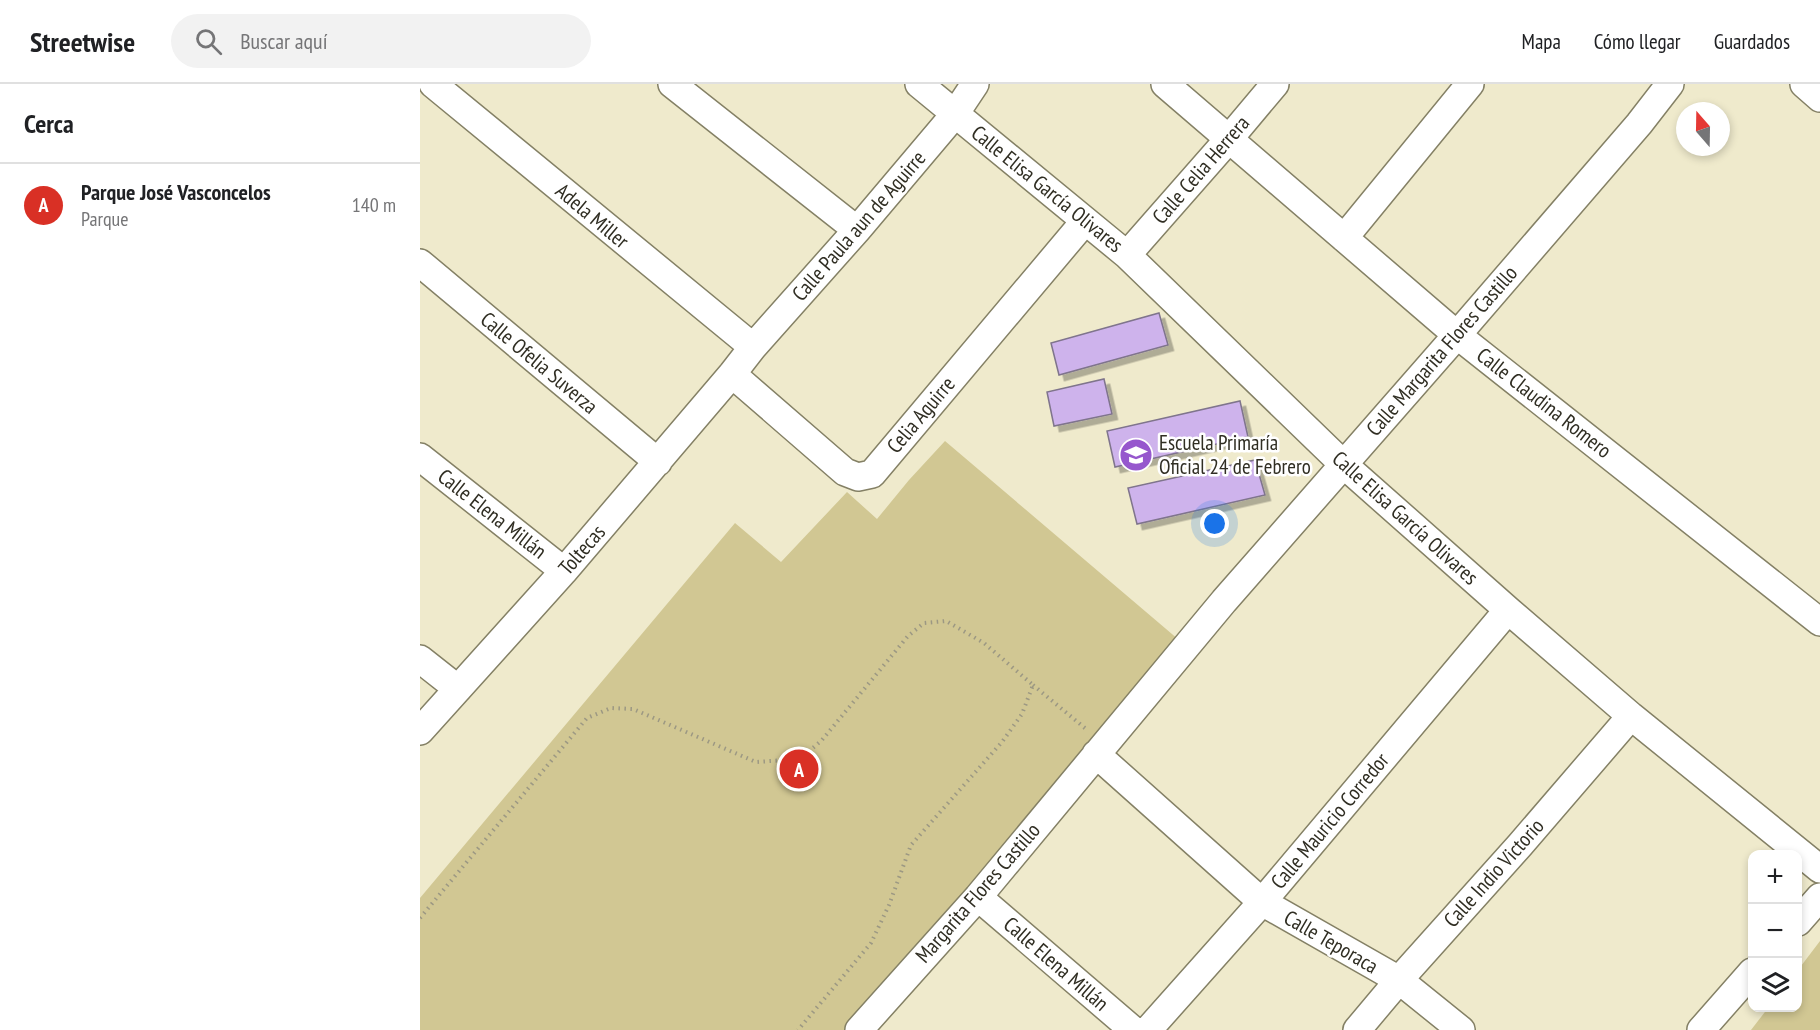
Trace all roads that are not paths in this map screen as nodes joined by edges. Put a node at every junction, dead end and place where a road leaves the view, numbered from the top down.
1 (432, 84) edge
2 (672, 84) edge
3 (919, 84) edge
4 (975, 84) edge
5 (1165, 84) edge
6 (1275, 84) edge
7 (1470, 84) edge
8 (1670, 84) edge
9 (1804, 84) edge
10 (1820, 98) edge
11 (955, 114) junction
12 (1228, 140) junction
13 (1085, 221) junction
14 (857, 230) junction
15 (1344, 238) junction
16 (1127, 255) junction
17 (420, 263) edge
18 (1457, 335) junction
19 (742, 362) junction
20 (420, 457) edge
21 (658, 462) junction
22 (1343, 464) junction
23 (564, 571) junction
24 (1508, 610) junction
25 (1820, 622) edge
26 (420, 659) edge
27 (458, 689) junction
28 (1631, 716) junction
29 (420, 731) edge
30 (1100, 749) junction
31 (1820, 869) edge
32 (978, 897) junction
33 (1820, 897) edge
34 (1262, 902) junction
35 (1802, 917) edge
36 (1748, 977) edge
37 (1399, 980) junction
38 (874, 1025) edge
39 (1133, 1030) edge
40 (1148, 1030) edge
41 (1357, 1030) edge
42 (1461, 1030) edge
43 (1701, 1030) edge

1 - 19 street, Adela Miller
2 - 14 street
3 - 11 street, Calle Elisa García Olivares
4 - 11 street, Calle Paula aun de Aguirre
5 - 12 street, Calle Claudina Romero
6 - 12 street, Calle Celia Herrera
7 - 15 street
8 - 18 street, Calle Margarita Flores Castillo
9 - 10 street
11 - 13 street, Calle Elisa García Olivares
11 - 14 street, Calle Paula aun de Aguirre
12 - 15 street, Calle Claudina Romero
12 - 16 street, Calle Celia Herrera
13 - 16 street, Calle Elisa García Olivares
13 - 19 street, Celia Aguirre
14 - 19 street, Calle Paula aun de Aguirre
15 - 18 street, Calle Claudina Romero
16 - 22 street, Calle Elisa García Olivares
17 - 21 street, Calle Ofelia Suverza
18 - 22 street, Calle Margarita Flores Castillo
18 - 25 street, Calle Claudina Romero
19 - 21 street, Toltecas
20 - 23 street, Calle Elena Millán
21 - 23 street, Toltecas
22 - 24 street, Calle Elisa García Olivares
22 - 30 street, Calle Margarita Flores Castillo
23 - 27 street, Toltecas
24 - 28 street, Calle Elisa García Olivares
24 - 34 street, Calle Mauricio Corredor
26 - 27 street
27 - 29 street, Toltecas
28 - 31 street, Calle Elisa García Olivares
28 - 37 street, Calle Indio Victorio
30 - 32 street, Margarita Flores Castillo
30 - 34 street, Calle Teporaca
32 - 38 street, Margarita Flores Castillo
32 - 39 street, Calle Elena Millán
33 - 35 street
34 - 37 street, Calle Teporaca
34 - 40 street, Calle Mauricio Corredor
36 - 43 street
37 - 41 street, Calle Indio Victorio
37 - 42 street, Calle Teporaca

